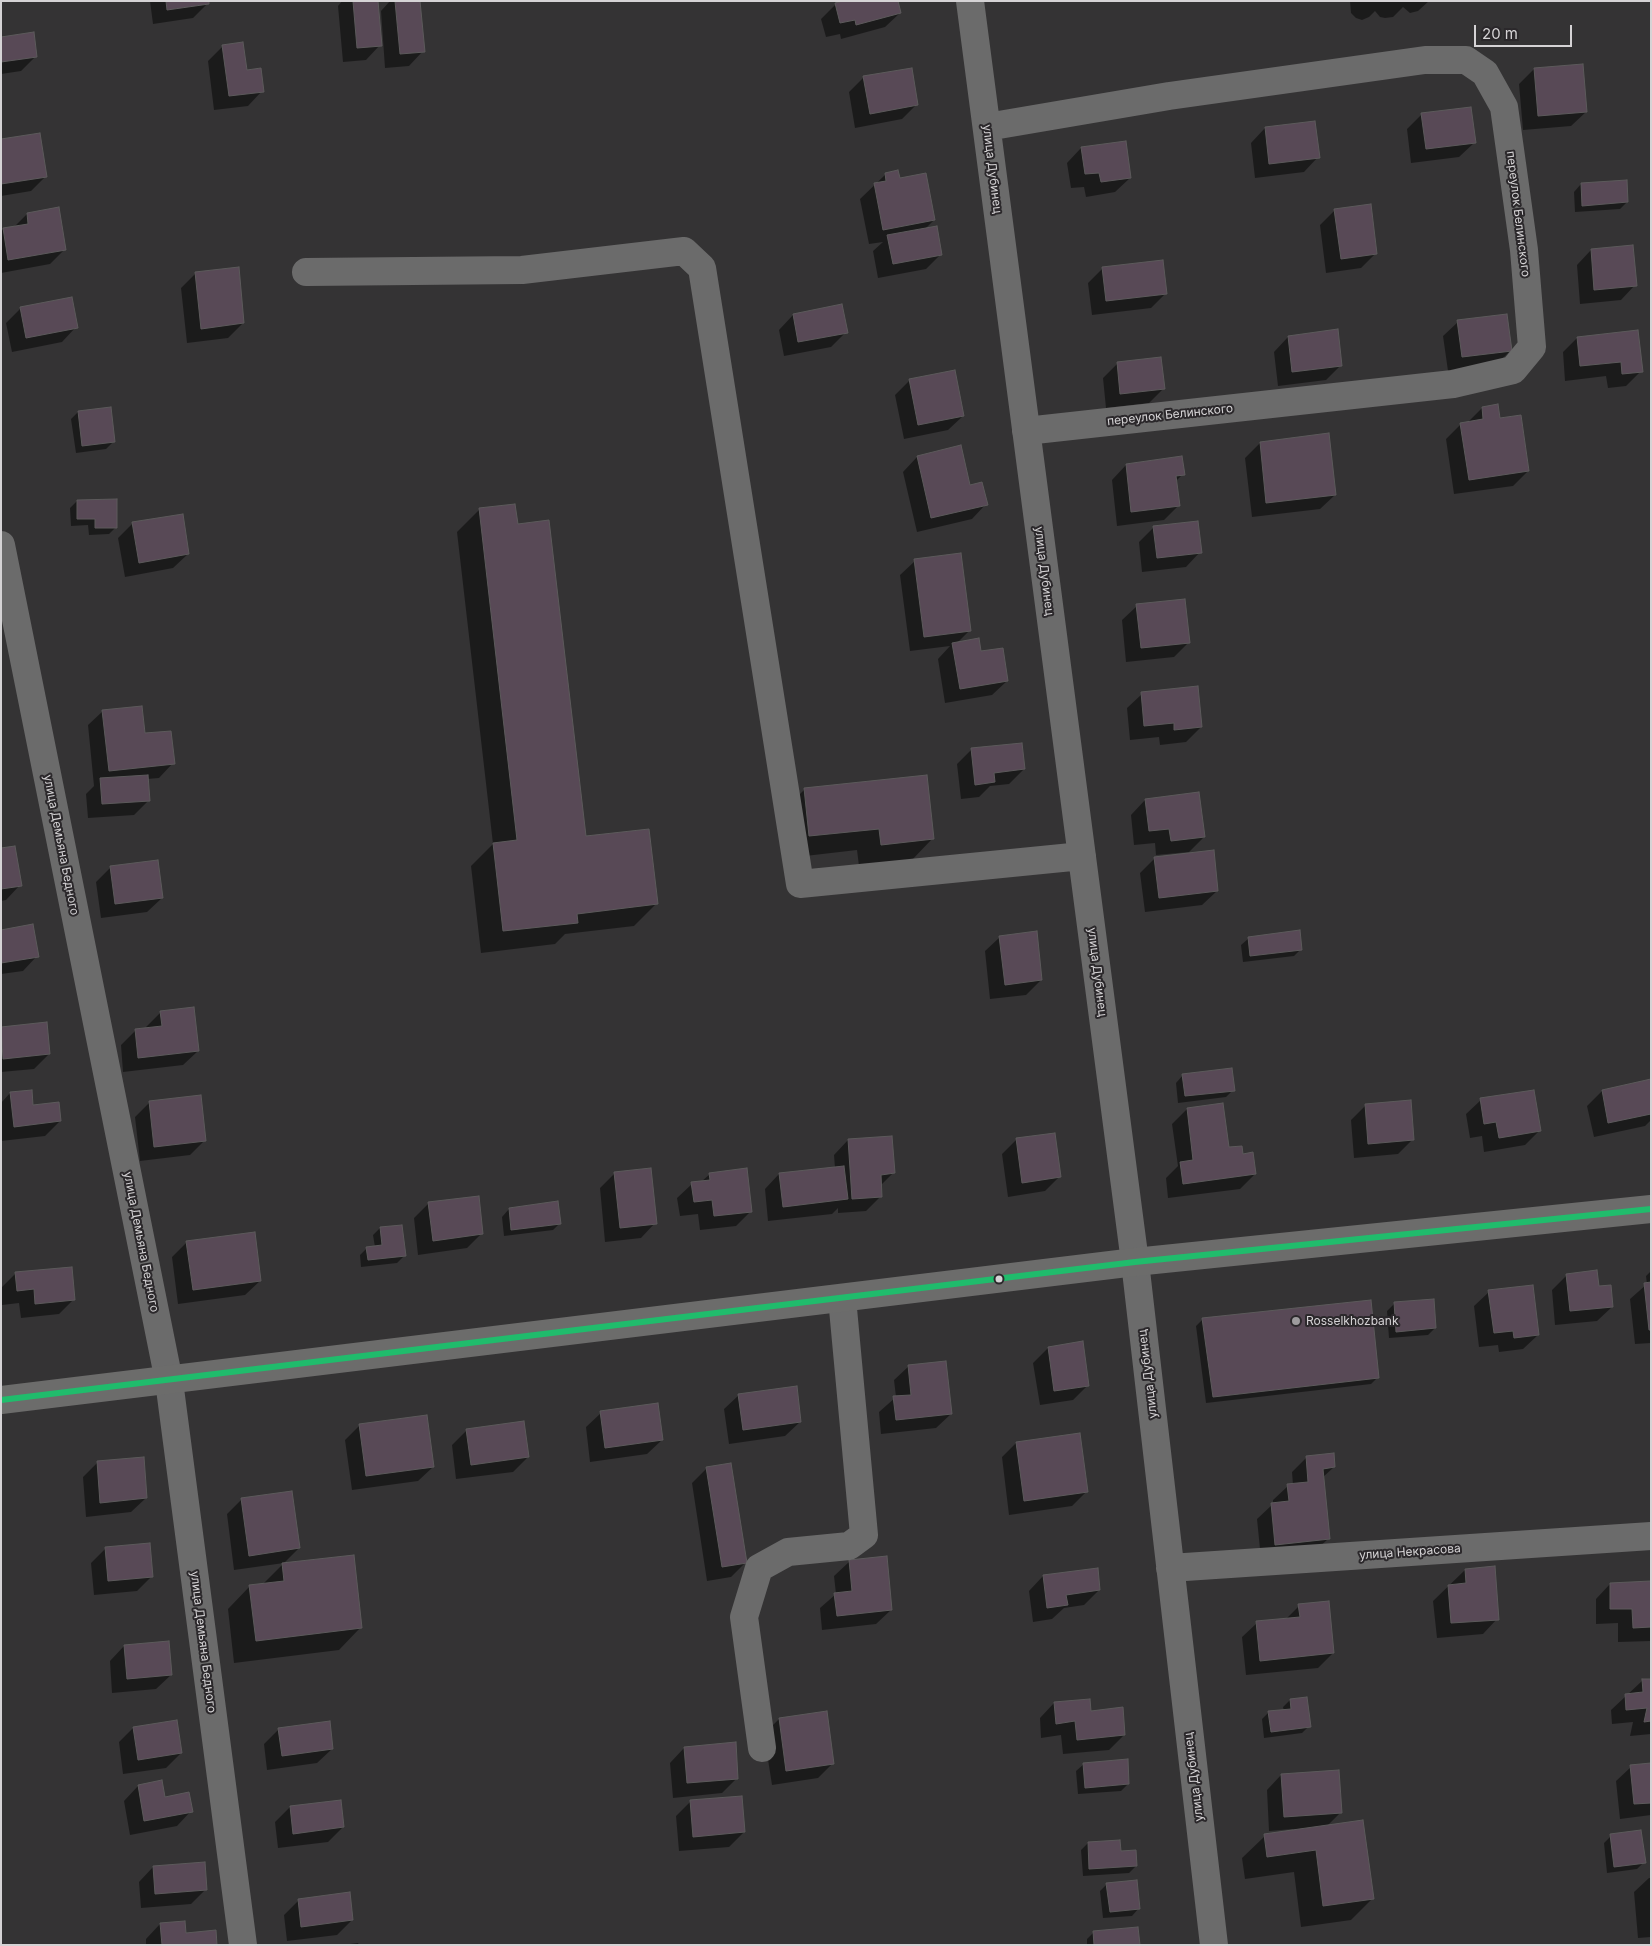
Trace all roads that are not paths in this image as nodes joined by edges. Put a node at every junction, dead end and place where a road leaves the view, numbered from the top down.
1 (970, 1) edge
2 (986, 127) junction
3 (306, 272) dead end
4 (1026, 431) junction
5 (1, 545) edge
6 (1082, 856) junction
7 (1651, 1209) edge
8 (1135, 1262) junction
9 (842, 1298) junction
10 (169, 1381) junction
11 (1, 1400) edge
12 (1651, 1536) edge
13 (1170, 1568) junction
14 (762, 1748) dead end
15 (243, 1945) edge
16 (1214, 1945) edge

1 - 2 street, улица Дубинец
2 - 4 street, улица Дубинец
2 - 4 street, переулок Белинского
3 - 6 street
4 - 6 street, улица Дубинец
5 - 10 street, улица Демьяна Бедного
6 - 8 street, улица Дубинец
7 - 8 main road
8 - 9 main road
8 - 13 street, улица Дубинец
9 - 10 main road
9 - 14 street
10 - 11 main road
10 - 15 street, улица Демьяна Бедного
12 - 13 street, улица Некрасова
13 - 16 street, улица Дубинец

